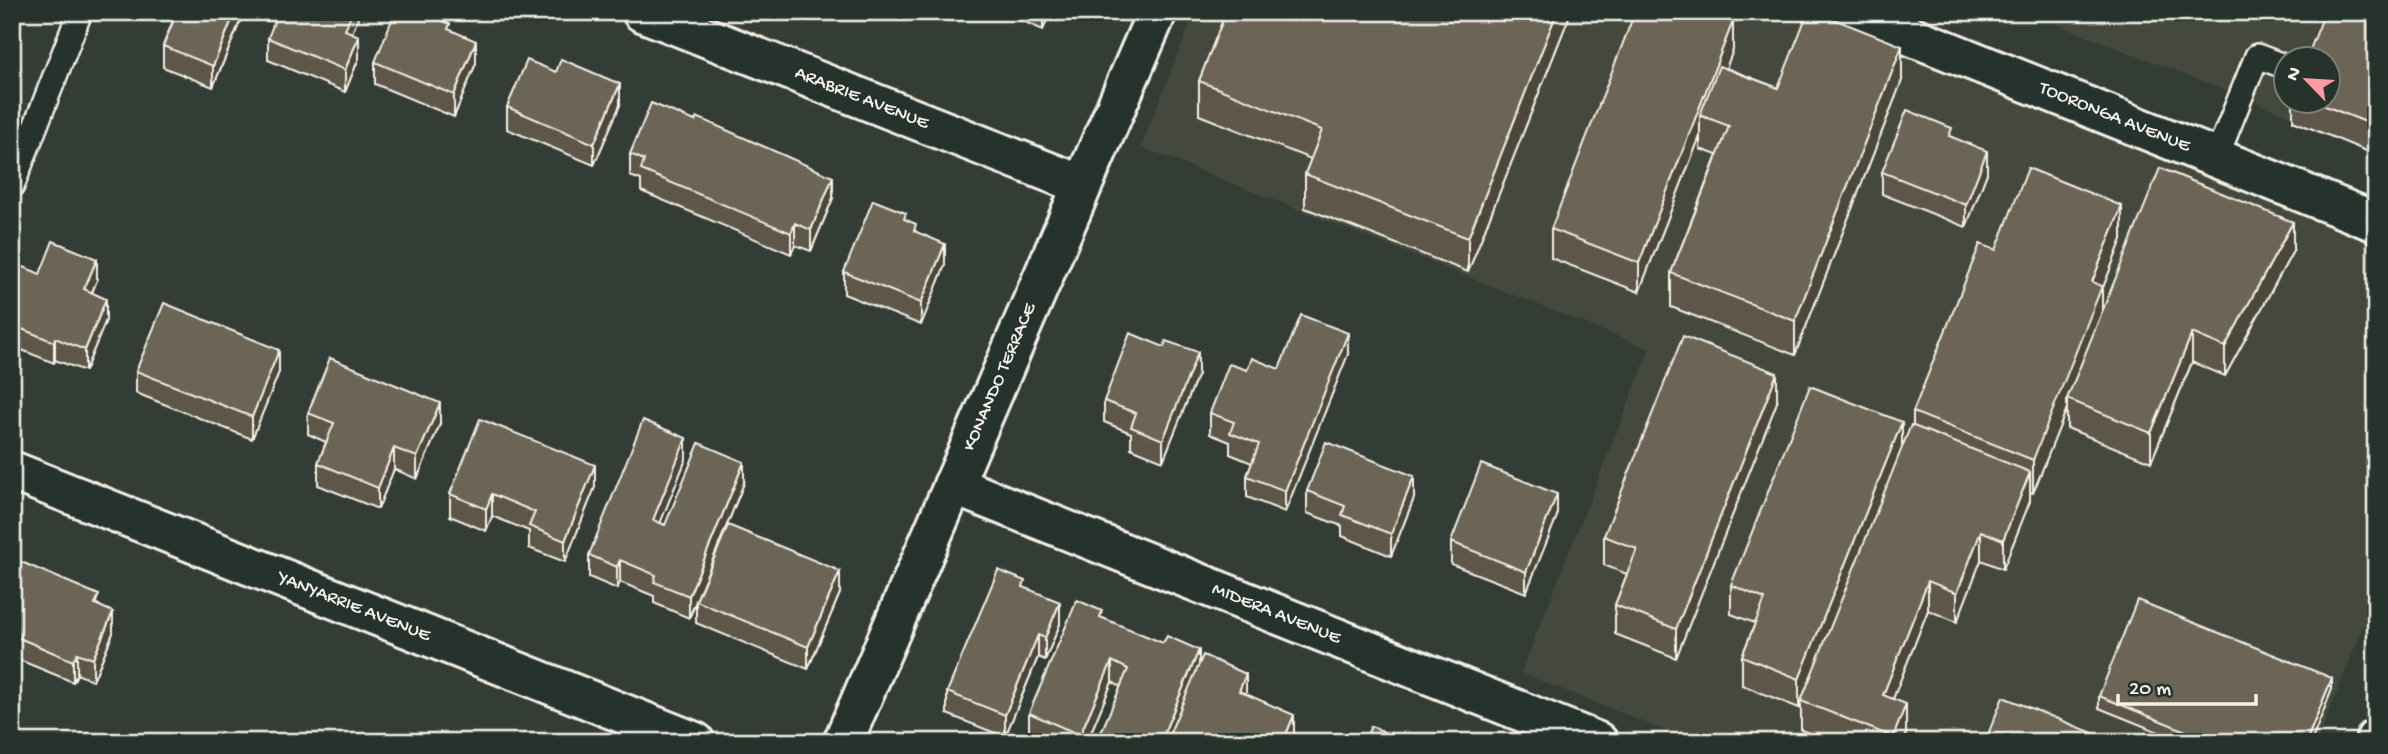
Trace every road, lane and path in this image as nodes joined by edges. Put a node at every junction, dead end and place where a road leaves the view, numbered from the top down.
1 (80, 12) edge
2 (642, 12) edge
3 (1157, 12) edge
4 (1851, 12) edge
5 (2272, 62) edge
6 (2216, 158) junction
7 (1082, 185) junction
8 (12, 186) edge
9 (2376, 222) edge
10 (12, 471) edge
11 (953, 485) junction
12 (695, 742) edge
13 (843, 742) edge
14 (1598, 742) edge

1 - 8 lane
2 - 7 street, ARABRIE AVENUE
3 - 7 street, KONANDO TERRACE
4 - 6 street, TOORONGA AVENUE
5 - 6 lane
6 - 9 street, TOORONGA AVENUE
7 - 11 street, KONANDO TERRACE
10 - 12 street, YANYARRIE AVENUE
11 - 13 street, KONANDO TERRACE
11 - 14 street, MIDERA AVENUE

